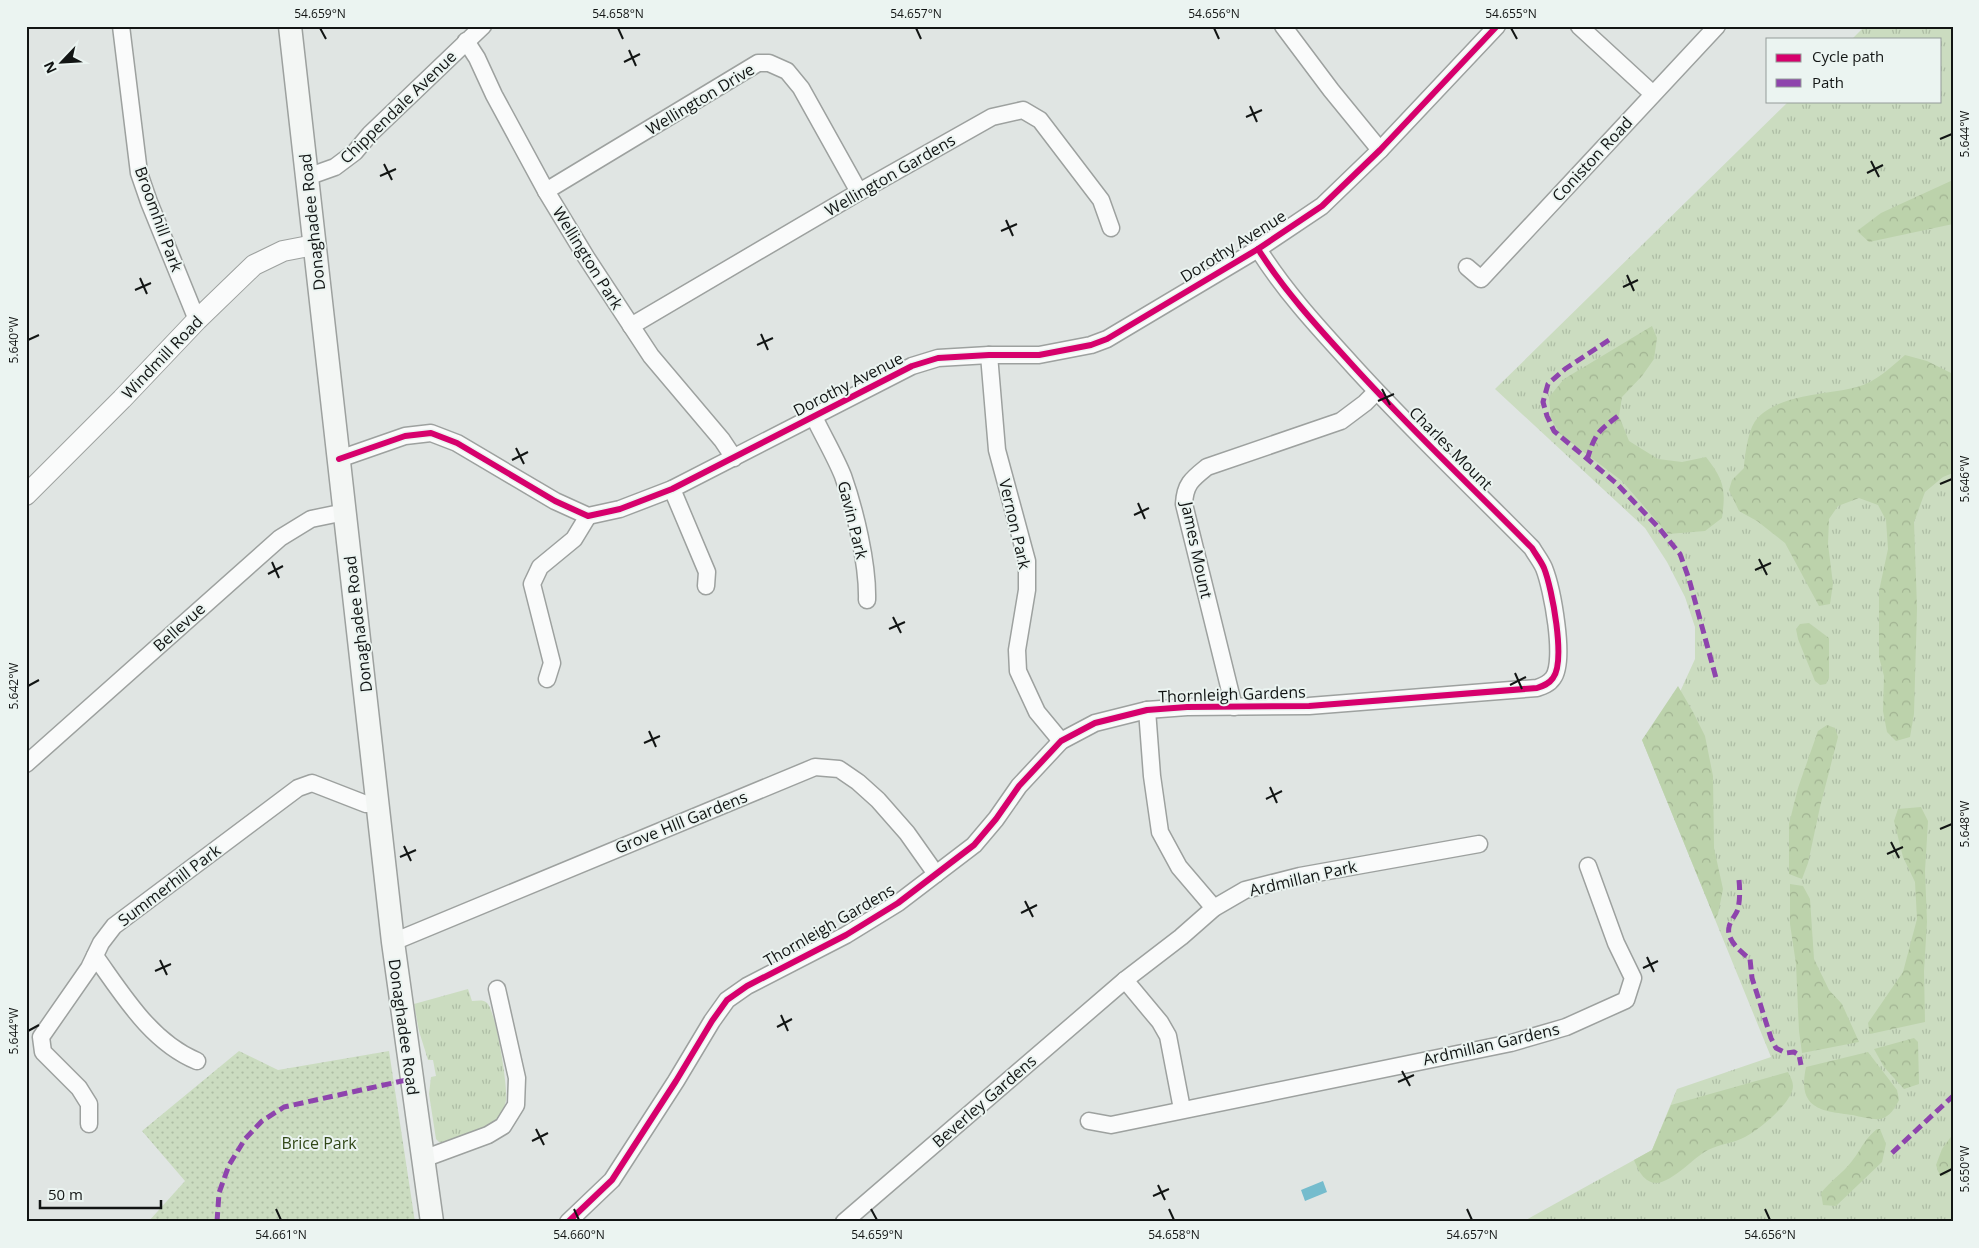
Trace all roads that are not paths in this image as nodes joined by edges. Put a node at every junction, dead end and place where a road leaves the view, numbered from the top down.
1 (122, 26) edge
2 (290, 26) edge
3 (1497, 26) edge
4 (1579, 26) edge
5 (1717, 26) edge
6 (1286, 27) edge
7 (472, 32) edge
8 (1653, 94) junction
9 (1380, 150) junction
10 (307, 177) junction
11 (546, 191) junction
12 (859, 192) junction
13 (1111, 228) dead end
14 (314, 245) junction
15 (1258, 249) junction
16 (1467, 267) dead end
17 (197, 320) junction
18 (631, 326) junction
19 (989, 355) junction
20 (1376, 392) junction
21 (814, 417) junction
22 (734, 458) junction
23 (339, 460) junction
24 (672, 490) junction
25 (26, 495) edge
26 (344, 512) junction
27 (588, 516) junction
28 (706, 586) dead end
29 (868, 600) dead end
30 (1559, 663) joint
31 (547, 679) dead end
32 (1234, 707) junction
33 (1147, 710) junction
34 (1060, 741) junction
35 (26, 764) edge
36 (378, 804) junction
37 (1479, 844) dead end
38 (1588, 866) dead end
39 (936, 874) junction
40 (1214, 908) junction
41 (393, 942) junction
42 (95, 956) junction
43 (1125, 980) junction
44 (497, 989) dead end
45 (197, 1061) dead end
46 (1182, 1109) junction
47 (1089, 1120) dead end
48 (89, 1124) dead end
49 (423, 1159) junction
50 (847, 1221) edge
51 (432, 1222) edge
52 (568, 1222) edge

1 - 17 street, Broomhill Park
2 - 10 main road, Donaghadee Road
3 - 9 street, Dorothy Avenue
4 - 8 street
5 - 8 street, Coniston Road
6 - 9 street
7 - 10 street, Chippendale Avenue
7 - 11 street, Wellington Park
8 - 16 street, Coniston Road
9 - 15 street, Dorothy Avenue
10 - 14 main road, Donaghadee Road
11 - 12 street, Wellington Drive
11 - 18 street, Wellington Park
12 - 13 street, Wellington Gardens
12 - 18 street, Wellington Gardens
14 - 17 street, Windmill Road
14 - 23 main road, Donaghadee Road
15 - 19 street, Dorothy Avenue
15 - 20 street, Charles Mount
17 - 25 street, Windmill Road
18 - 22 street, Wellington Park
19 - 21 street, Dorothy Avenue
19 - 34 street, Vernon Park
20 - 30 street, Charles Mount
20 - 32 street, James Mount
21 - 22 street, Dorothy Avenue
21 - 29 street, Gavin Park
22 - 24 street, Dorothy Avenue
23 - 26 main road, Donaghadee Road
23 - 27 street
24 - 27 street, Dorothy Avenue
24 - 28 street
26 - 35 street, Bellevue
26 - 36 main road, Donaghadee Road
27 - 31 street
30 - 32 street, Thornleigh Gardens
32 - 33 street, Thornleigh Gardens
33 - 34 street, Thornleigh Gardens
33 - 40 street
34 - 39 street, Thornleigh Gardens
36 - 41 main road, Donaghadee Road
36 - 42 street, Summerhill Park
37 - 40 street, Ardmillan Park
38 - 46 street, Ardmillan Gardens
39 - 41 street, Grove HIll Gardens
39 - 52 street, Thornleigh Gardens
40 - 43 street, Ardmillan Park
41 - 49 main road, Donaghadee Road
42 - 45 street
42 - 48 street, Summerhill Park
43 - 46 street
43 - 50 street, Beverley Gardens
44 - 49 street
46 - 47 street, Ardmillan Gardens
49 - 51 main road, Donaghadee Road

